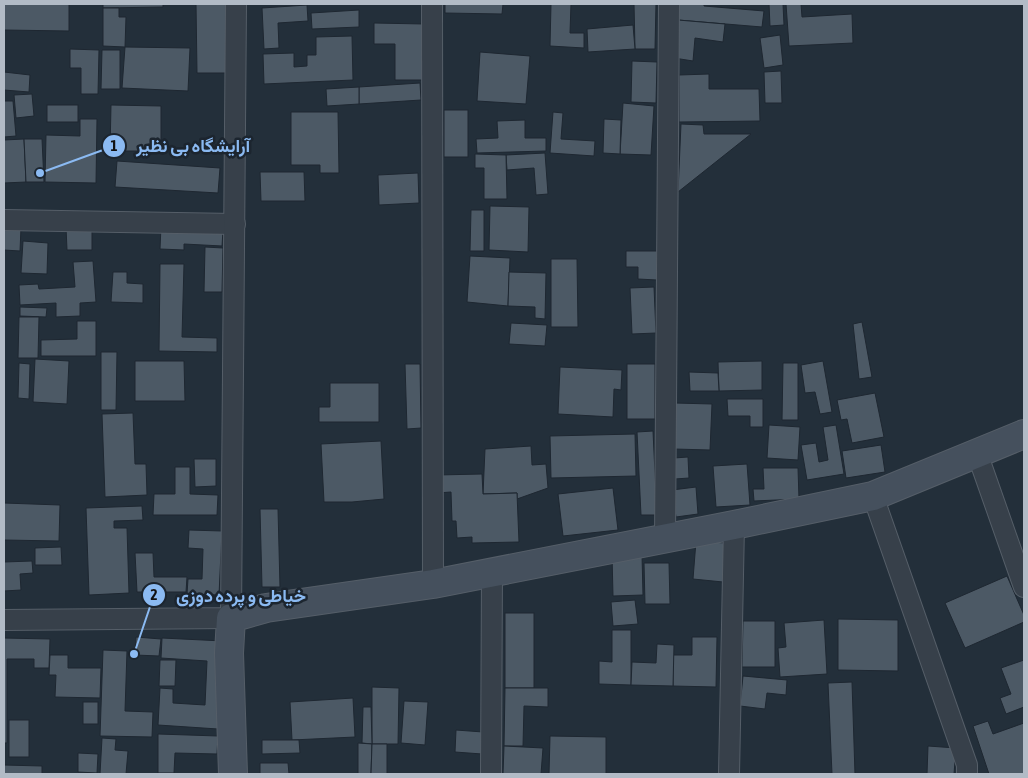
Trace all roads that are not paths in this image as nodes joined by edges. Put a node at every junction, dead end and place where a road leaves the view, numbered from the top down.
1 (236, 4) edge
2 (432, 4) edge
3 (669, 4) edge
4 (4, 220) edge
5 (235, 224) junction
6 (1024, 434) edge
7 (977, 453) junction
8 (873, 496) junction
9 (734, 525) junction
10 (665, 539) junction
11 (492, 571) junction
12 (433, 584) junction
13 (1024, 587) edge
14 (231, 618) junction
15 (4, 620) edge
16 (233, 774) edge
17 (491, 774) edge
18 (729, 774) edge
19 (967, 774) edge

1 - 5 street
2 - 12 street
3 - 10 street
4 - 5 street
5 - 14 street
6 - 7 street
7 - 8 street
7 - 13 street
8 - 9 street
8 - 19 street
9 - 10 street
9 - 18 street
10 - 11 street
11 - 12 street
11 - 17 street
12 - 14 street
14 - 15 street
14 - 16 street

